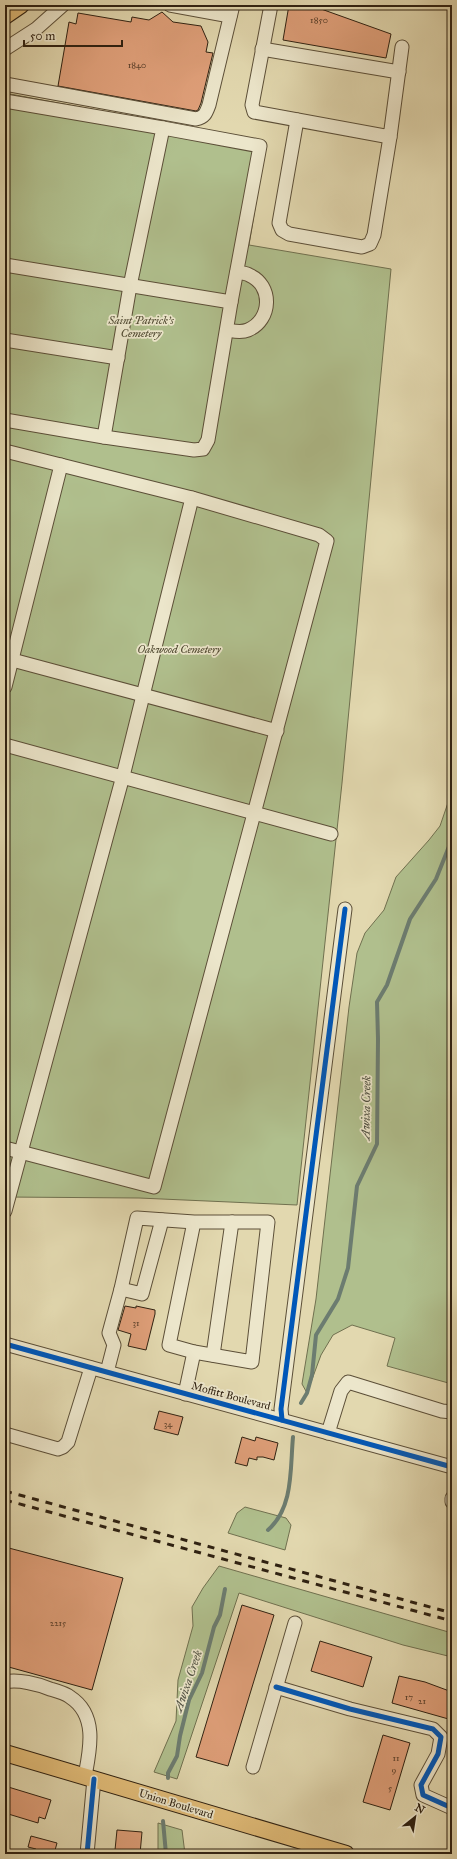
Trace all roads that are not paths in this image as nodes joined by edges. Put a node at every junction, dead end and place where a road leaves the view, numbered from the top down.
1 (21, 5) edge
2 (64, 5) edge
3 (170, 5) edge
4 (272, 5) edge
5 (196, 7) edge
6 (232, 11) edge
7 (5, 16) edge
8 (402, 47) dead end
9 (5, 49) edge
10 (262, 49) junction
11 (399, 72) junction
12 (5, 84) edge
13 (5, 100) edge
14 (297, 120) junction
15 (163, 128) junction
16 (390, 137) junction
17 (5, 265) edge
18 (237, 272) junction
19 (130, 286) junction
20 (231, 302) junction
21 (227, 330) junction
22 (5, 340) edge
23 (118, 358) junction
24 (5, 420) edge
25 (104, 438) junction
26 (5, 451) edge
27 (61, 465) junction
28 (192, 498) junction
29 (8, 659) edge
30 (5, 688) edge
31 (143, 695) junction
32 (277, 731) junction
33 (5, 745) edge
34 (123, 776) junction
35 (256, 813) junction
36 (331, 834) dead end
37 (345, 909) dead end
38 (5, 1148) edge
39 (21, 1152) junction
40 (8, 1188) edge
41 (5, 1211) edge
42 (162, 1220) junction
43 (194, 1222) junction
44 (232, 1222) junction
45 (121, 1289) junction
46 (5, 1344) edge
47 (194, 1352) junction
48 (212, 1355) junction
49 (90, 1368) junction
50 (107, 1372) junction
51 (185, 1394) junction
52 (452, 1412) edge
53 (282, 1420) junction
54 (328, 1433) junction
55 (5, 1434) edge
56 (452, 1466) edge
57 (452, 1498) edge
58 (452, 1502) edge
59 (295, 1623) dead end
60 (5, 1682) edge
61 (276, 1687) junction
62 (5, 1752) edge
63 (253, 1767) dead end
64 (89, 1778) junction
65 (452, 1808) edge
66 (317, 1850) edge
67 (87, 1854) edge
68 (346, 1854) edge

1 - 7 main road
2 - 9 street
3 - 5 street
4 - 10 street
5 - 6 street
6 - 12 street
8 - 11 street
10 - 11 street
10 - 14 street
11 - 16 street
13 - 15 street
14 - 16 street
14 - 16 street
15 - 18 street
15 - 19 street
17 - 19 street
18 - 20 street
18 - 21 street
19 - 20 street
19 - 23 street
20 - 21 street
21 - 25 street
22 - 23 street
23 - 25 street
24 - 25 street
26 - 27 street
27 - 28 street
27 - 29 street
28 - 31 street
28 - 32 street
29 - 30 street
29 - 31 street
31 - 32 street
31 - 34 street
32 - 35 street
33 - 34 street
34 - 35 street
34 - 39 street
35 - 36 street
35 - 39 street
37 - 53 street
38 - 39 street
39 - 40 street
40 - 41 street
42 - 43 street
42 - 45 street
42 - 45 street
43 - 44 street
43 - 47 street
44 - 48 street
44 - 48 street
45 - 50 street
46 - 49 street, Moffitt Boulevard
47 - 48 street
47 - 51 street
49 - 50 street, Moffitt Boulevard
49 - 55 street
50 - 51 street, Moffitt Boulevard
51 - 53 street, Moffitt Boulevard
52 - 54 street
53 - 54 street, Moffitt Boulevard
54 - 56 street, Moffitt Boulevard
57 - 58 street
59 - 61 street
60 - 64 street
61 - 63 street
61 - 65 street
62 - 64 main road, Union Boulevard
64 - 66 main road, Union Boulevard
64 - 67 street
66 - 68 main road, Union Boulevard

